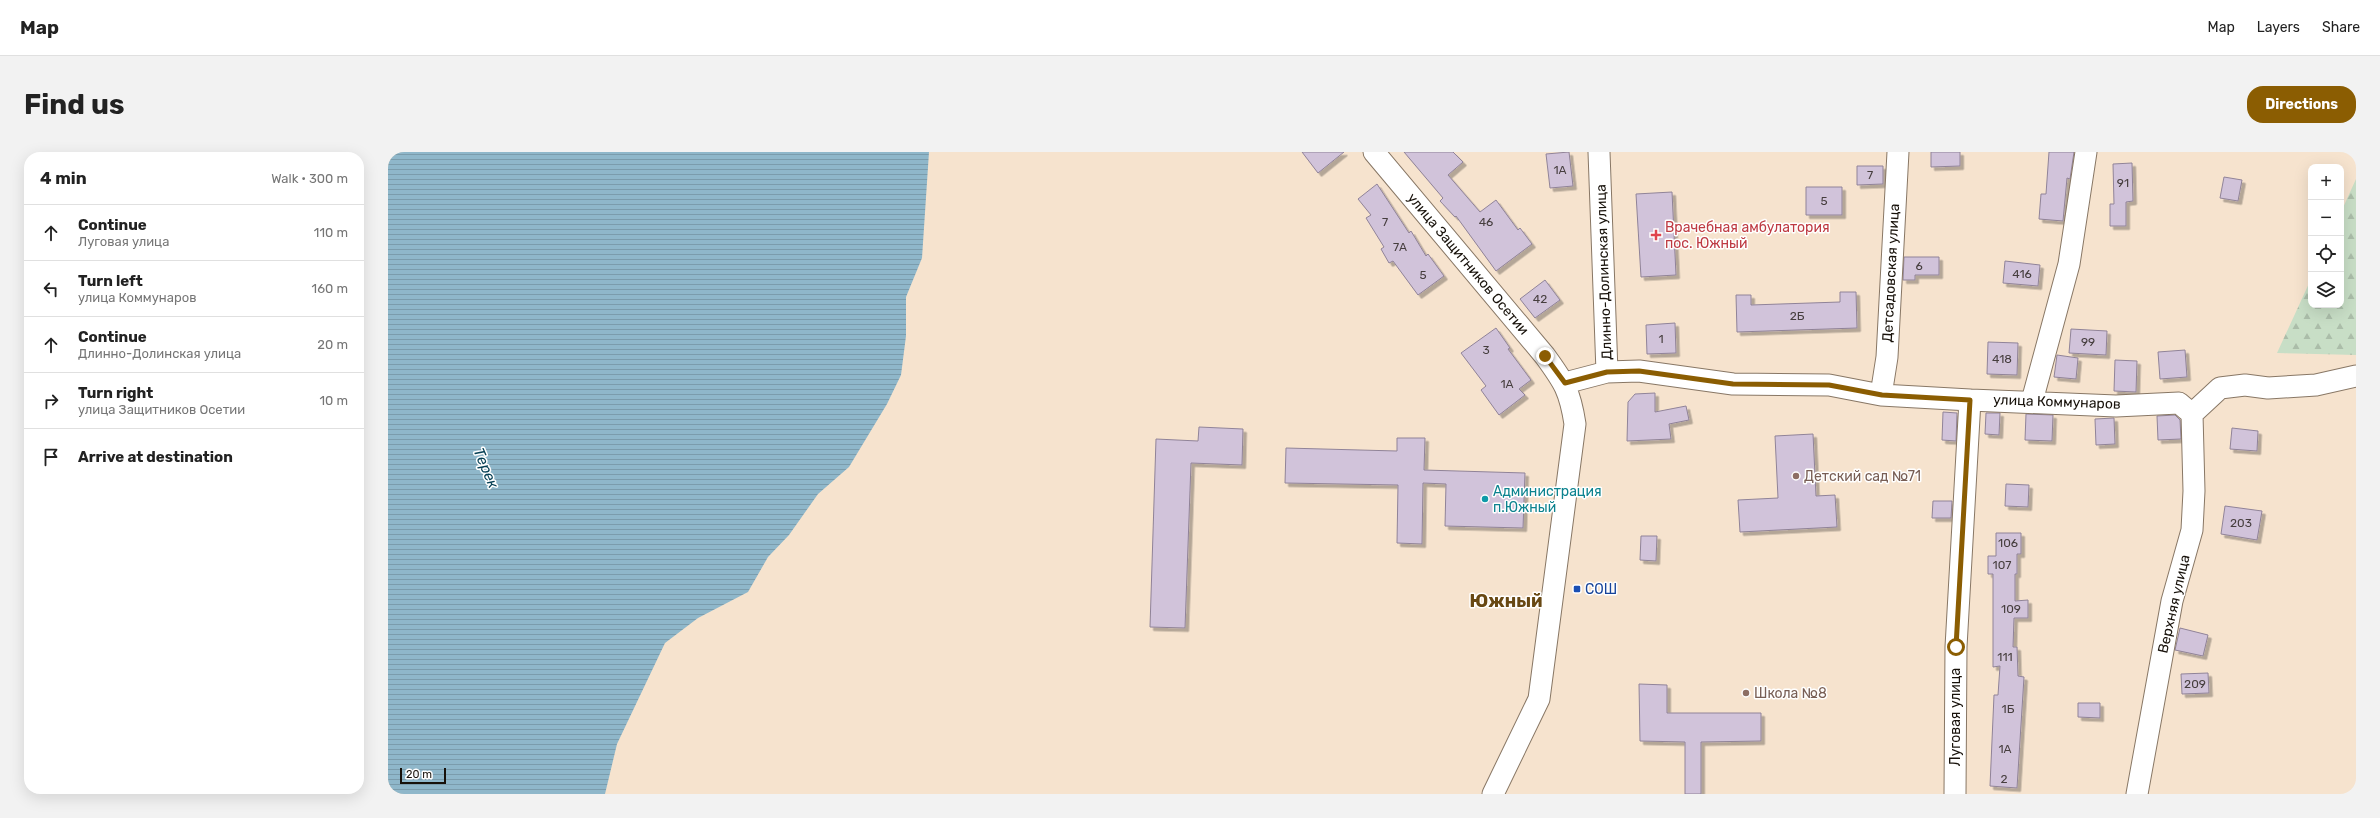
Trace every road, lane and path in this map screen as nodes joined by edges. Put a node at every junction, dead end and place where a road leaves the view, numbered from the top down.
1 (1374, 152) edge
2 (1600, 152) edge
3 (1898, 152) edge
4 (2086, 152) edge
5 (1607, 372) junction
6 (2356, 376) edge
7 (1565, 383) junction
8 (1882, 395) junction
9 (1970, 400) junction
10 (2032, 401) junction
11 (2192, 414) junction
12 (1493, 794) edge
13 (1955, 794) edge
14 (2137, 794) edge

1 - 7 street, улица Защитников Осетии
2 - 5 street, Длинно-Долинская улица
3 - 8 street, Детсадовская улица
4 - 10 street
5 - 7 street, Длинно-Долинская улица
5 - 8 street, улица Коммунаров
6 - 11 street
7 - 12 street, улица Защитников Осетии
8 - 9 street, улица Коммунаров
9 - 10 street, улица Коммунаров
9 - 13 street, Луговая улица
10 - 11 street, улица Коммунаров
11 - 14 street, Верхняя улица

